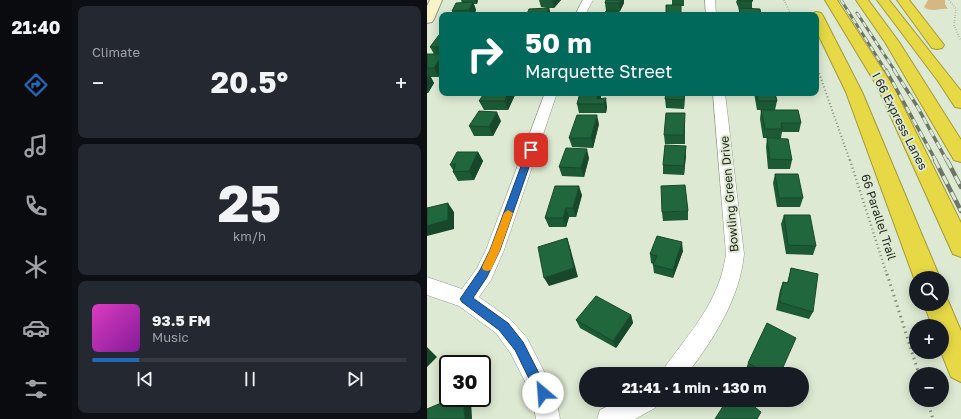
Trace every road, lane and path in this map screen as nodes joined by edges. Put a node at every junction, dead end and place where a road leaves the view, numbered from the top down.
1 (436, 0) edge
2 (588, 0) edge
3 (710, 0) edge
4 (784, 0) edge
5 (831, 0) edge
6 (862, 0) edge
7 (883, 0) edge
8 (903, 0) edge
9 (949, 0) edge
10 (582, 12) edge
11 (711, 12) edge
12 (790, 12) edge
13 (427, 19) edge
14 (819, 22) edge
15 (961, 40) edge
16 (819, 74) edge
17 (961, 84) edge
18 (550, 96) edge
19 (719, 96) edge
20 (961, 103) edge
21 (961, 155) edge
22 (961, 247) edge
23 (924, 271) edge
24 (427, 286) edge
25 (466, 299) junction
26 (940, 311) edge
27 (679, 367) edge
28 (917, 367) edge
29 (961, 367) edge
30 (633, 407) edge
31 (929, 407) edge
32 (548, 419) edge
33 (609, 419) edge
34 (933, 419) edge

1 - 13 street
2 - 10 street
3 - 11 street
4 - 12 path
5 - 22 highway, I 66 Express Lanes
6 - 21 highway
7 - 20 highway
8 - 17 highway
9 - 15 path
14 - 23 highway
16 - 28 path, 66 Parallel Trail
18 - 25 street
19 - 27 street, Bowling Green Drive
24 - 25 street
25 - 32 street
26 - 29 highway
30 - 33 street
31 - 34 path

